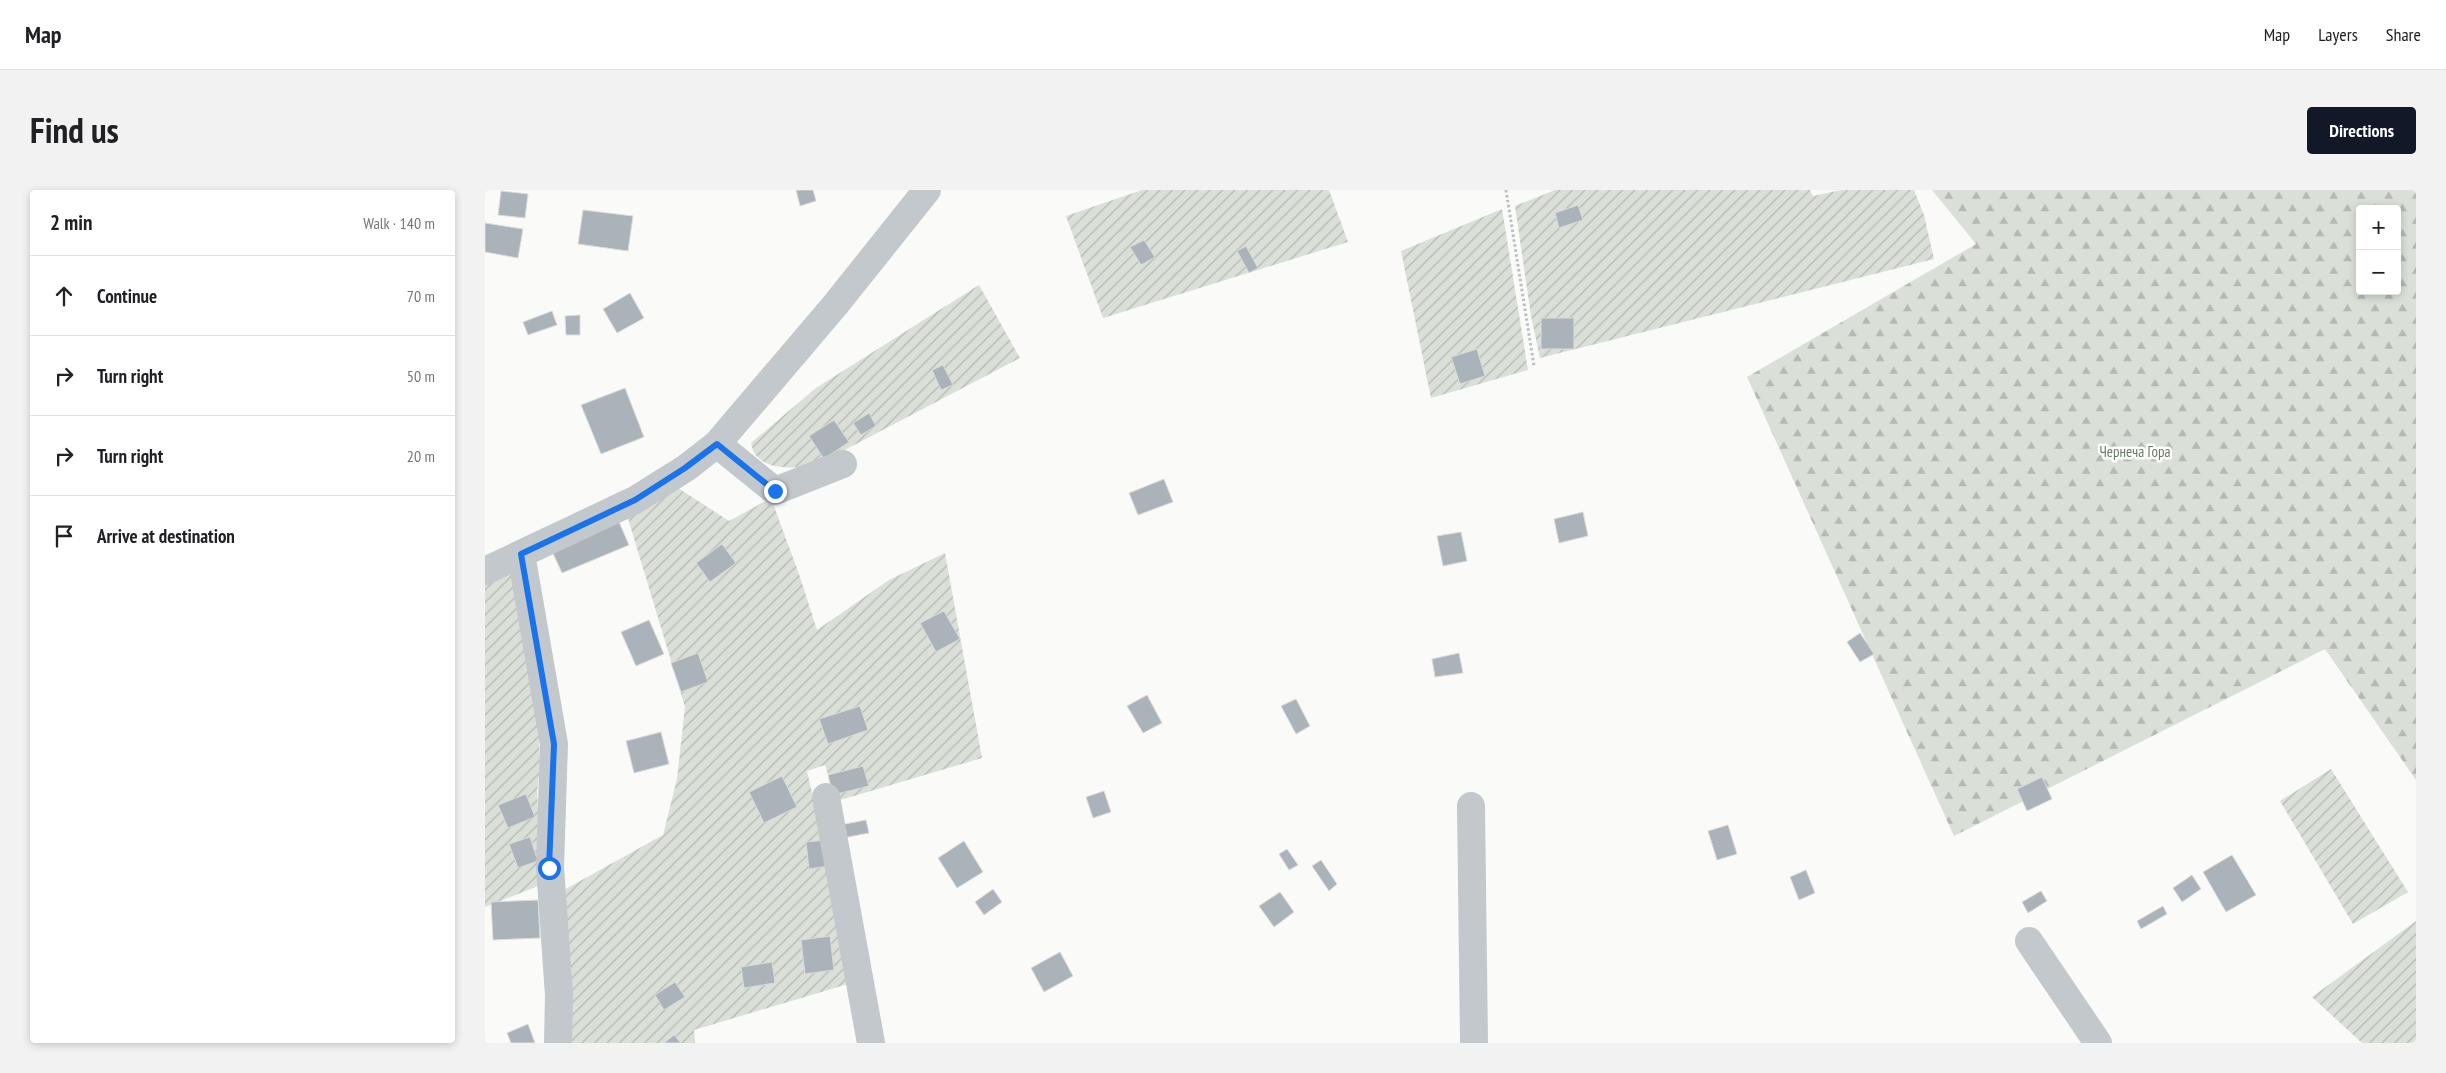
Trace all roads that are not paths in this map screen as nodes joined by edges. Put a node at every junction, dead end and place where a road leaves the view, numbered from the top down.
1 (927, 190) edge
2 (717, 444) junction
3 (843, 464) dead end
4 (521, 554) junction
5 (485, 571) edge
6 (826, 797) dead end
7 (1471, 806) dead end
8 (2029, 941) dead end
9 (558, 1043) edge
10 (871, 1043) edge
11 (1474, 1043) edge
12 (2098, 1043) edge

1 - 2 street
2 - 3 street
2 - 4 street
4 - 5 street
4 - 9 street
6 - 10 street
7 - 11 street
8 - 12 street

